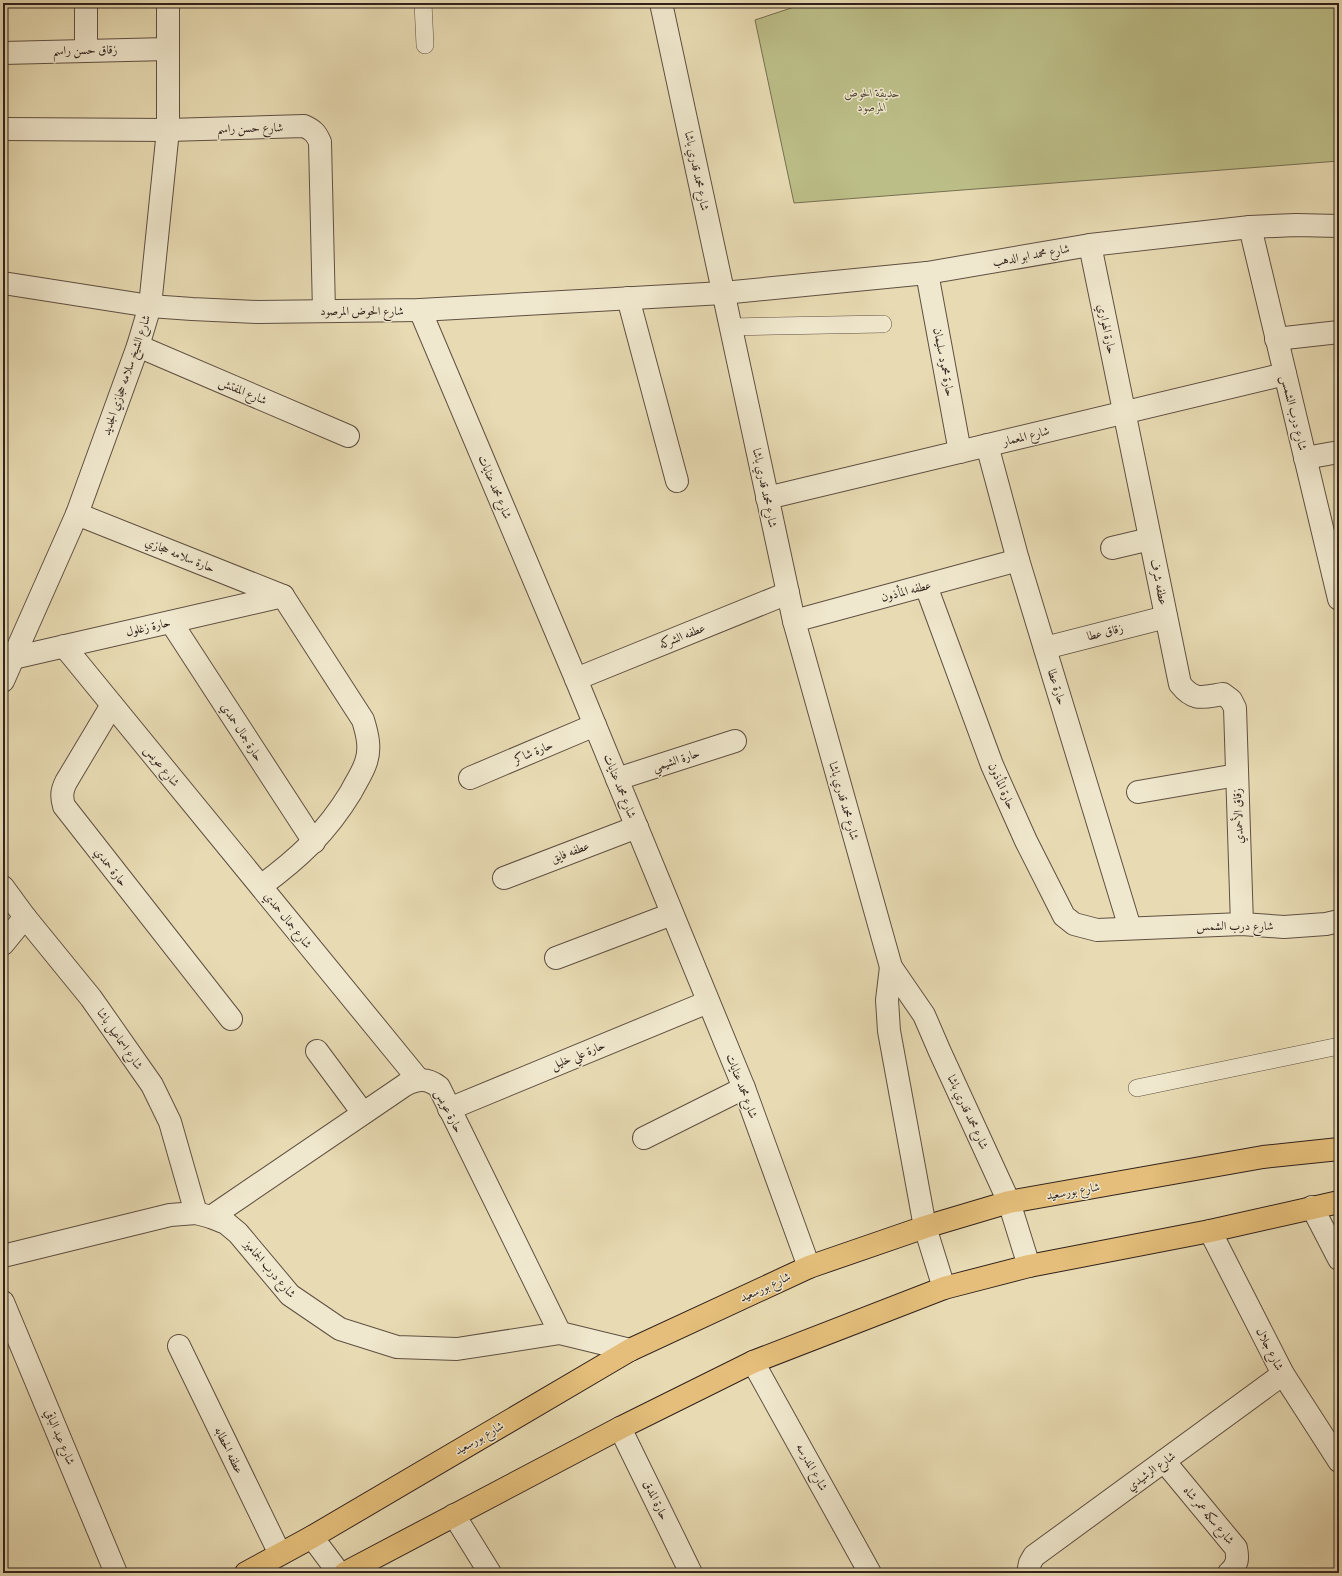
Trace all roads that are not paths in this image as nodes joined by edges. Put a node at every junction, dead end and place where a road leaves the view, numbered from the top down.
1 (86, 3) edge
2 (168, 3) edge
3 (423, 3) edge
4 (662, 3) edge
5 (425, 45) dead end
6 (168, 49) junction
7 (86, 50) junction
8 (3, 53) edge
9 (3, 129) edge
10 (168, 130) junction
11 (1339, 226) edge
12 (1250, 227) junction
13 (1090, 245) junction
14 (927, 273) junction
15 (3, 283) edge
16 (723, 293) junction
17 (628, 298) junction
18 (150, 306) junction
19 (420, 310) junction
20 (324, 311) junction
21 (883, 324) dead end
22 (730, 327) junction
23 (1339, 332) edge
24 (1276, 339) junction
25 (138, 346) junction
26 (1285, 374) junction
27 (1124, 412) junction
28 (348, 436) dead end
29 (987, 445) junction
30 (960, 452) junction
31 (1339, 452) edge
32 (1305, 458) junction
33 (677, 481) dead end
34 (767, 498) junction
35 (77, 514) junction
36 (1150, 539) junction
37 (1112, 548) dead end
38 (1018, 560) junction
39 (926, 586) junction
40 (788, 593) junction
41 (283, 596) junction
42 (1339, 600) edge
43 (1166, 617) junction
44 (794, 621) junction
45 (171, 622) junction
46 (64, 646) junction
47 (1045, 648) junction
48 (13, 658) junction
49 (576, 679) junction
50 (3, 681) edge
51 (112, 705) junction
52 (1235, 708) joint
53 (595, 725) junction
54 (735, 741) dead end
55 (1237, 775) junction
56 (470, 778) dead end
57 (617, 778) junction
58 (1138, 792) dead end
59 (637, 827) junction
60 (314, 842) junction
61 (504, 878) dead end
62 (261, 886) junction
63 (3, 887) edge
64 (672, 914) junction
65 (25, 917) junction
66 (1339, 921) edge
67 (1242, 924) junction
68 (1130, 928) junction
69 (3, 944) edge
70 (556, 958) dead end
71 (891, 967) junction
72 (708, 1002) junction
73 (231, 1019) dead end
74 (1339, 1046) edge
75 (317, 1051) dead end
76 (419, 1080) junction
77 (744, 1088) junction
78 (1137, 1088) dead end
79 (449, 1109) junction
80 (363, 1113) junction
81 (644, 1138) dead end
82 (1339, 1148) edge
83 (1009, 1202) junction
84 (1339, 1202) edge
85 (1312, 1207) junction
86 (204, 1215) junction
87 (925, 1227) junction
88 (1210, 1231) junction
89 (3, 1256) edge
90 (1339, 1259) edge
91 (1029, 1266) junction
92 (809, 1267) junction
93 (944, 1288) junction
94 (3, 1302) edge
95 (560, 1333) junction
96 (179, 1346) dead end
97 (630, 1350) junction
98 (753, 1362) junction
99 (1283, 1374) junction
100 (620, 1428) junction
101 (1164, 1461) junction
102 (1339, 1461) edge
103 (454, 1515) junction
104 (312, 1537) junction
105 (280, 1554) junction
106 (116, 1573) edge
107 (246, 1573) edge
108 (339, 1573) edge
109 (345, 1573) edge
110 (490, 1573) edge
111 (691, 1573) edge
112 (870, 1573) edge
113 (1028, 1573) edge
114 (1229, 1573) edge

1 - 7 street
2 - 6 street, شارع الشيخ سلامه حجازي الجديد
3 - 5 lane
4 - 16 street, شارع محمد قدري باشا
6 - 7 street, زقاق حسن راسم
6 - 10 street, شارع الشيخ سلامه حجازي الجديد
7 - 8 street, زقاق حسن راسم
9 - 10 street, شارع حسن راسم
10 - 18 street, شارع الشيخ سلامه حجازي الجديد
10 - 20 street, شارع حسن راسم
11 - 12 street, شارع محمد ابو الدهب
12 - 13 street, شارع محمد ابو الدهب
12 - 24 street, شارع درب الشمس
13 - 14 street, شارع محمد ابو الدهب
13 - 27 street, حارة الهواري
14 - 16 street, شارع محمد ابو الدهب
14 - 30 street, حارة محمود سليمان
15 - 18 street, شارع الحوض المرصود
16 - 17 street, شارع الحوض المرصود
16 - 22 street, شارع محمد قدري باشا
17 - 19 street, شارع الحوض المرصود
17 - 33 street
18 - 20 street, شارع الحوض المرصود
18 - 25 street, شارع الشيخ سلامه حجازي الجديد
19 - 20 street, شارع الحوض المرصود
19 - 49 street, شارع محمد عنايات
21 - 22 lane
22 - 34 street, شارع محمد قدري باشا
23 - 24 street
24 - 26 street, شارع درب الشمس
25 - 28 street, شارع المفتش
25 - 35 street, شارع الشيخ سلامه حجازي الجديد
26 - 27 street, شارع المعمار
26 - 32 street, شارع درب الشمس
27 - 29 street, شارع المعمار
27 - 36 street, عطفه شرف
29 - 30 street, شارع المعمار
29 - 38 street, حارة عطا
30 - 34 street, شارع المعمار
31 - 32 street
32 - 42 street, شارع درب الشمس
34 - 40 street, شارع محمد قدري باشا
35 - 41 street, حارة سلامه حجازي
35 - 48 street, شارع الشيخ سلامه حجازي الجديد
36 - 37 street
36 - 43 street, عطفه شرف
38 - 39 street, عطفه المأذون
38 - 47 street, حارة عطا
39 - 44 street, عطفه المأذون
39 - 68 street, حارة المأذون
40 - 44 street, شارع محمد قدري باشا
40 - 49 street, عطفه الشركه
41 - 45 street, حارة زغلول
41 - 60 street, شارع جمال حمدي
43 - 47 street, زقاق عطا
43 - 52 street, عطفه شرف
44 - 71 street, شارع محمد قدري باشا
45 - 46 street, حارة زغلول
45 - 60 street, حارة جمال حمدي
46 - 48 street, حارة زغلول
46 - 51 street, شارع عويس
47 - 68 street, حارة عطا
48 - 50 street, شارع الشيخ سلامه حجازي الجديد
49 - 53 street, شارع محمد عنايات
51 - 62 street, شارع عويس
51 - 73 street, حارة حمدي
52 - 55 street, زقاق الأحمدي
53 - 56 street, حارة شاكر
53 - 57 street, شارع محمد عنايات
54 - 57 street, حارة الشيمي
55 - 58 street
55 - 67 street, زقاق الأحمدي
57 - 59 street, شارع محمد عنايات
59 - 61 street, عطفه فايق
59 - 64 street, شارع محمد عنايات
60 - 62 street, شارع جمال حمدي
62 - 76 street, شارع جمال حمدي
63 - 65 street, شارع اسماعيل باشا
64 - 70 street
64 - 72 street, شارع محمد عنايات
65 - 69 street
65 - 86 street, شارع اسماعيل باشا
66 - 67 street, شارع درب الشمس
67 - 68 street, شارع درب الشمس
71 - 83 street, شارع محمد قدري باشا
71 - 87 street, شارع محمد قدري باشا
72 - 77 street, شارع محمد عنايات
72 - 79 street, حارة علي خليل
74 - 78 lane
75 - 80 street
76 - 79 street, حارة عويس
76 - 80 street
77 - 81 street
77 - 92 street, شارع محمد عنايات
79 - 95 street, حارة عويس
80 - 86 street
82 - 83 main road, شارع بورسعيد
83 - 87 main road, شارع بورسعيد
83 - 91 street, شارع محمد قدري باشا
84 - 85 main road
85 - 88 main road
85 - 90 street
86 - 89 street, شارع درب الجماميز
86 - 95 street, شارع درب الجماميز
87 - 92 main road, شارع بورسعيد
87 - 93 street, شارع محمد قدري باشا
88 - 91 main road
88 - 99 street, شارع جلال
91 - 93 main road
92 - 97 main road, شارع بورسعيد
93 - 98 main road
94 - 106 street, شارع عبد الباقي
95 - 97 street, شارع درب الجماميز
96 - 105 street, عطفه الحطابه
97 - 104 main road, شارع بورسعيد
98 - 100 main road
98 - 112 street, شارع المدرسه
99 - 101 street, شارع الرشيدي
99 - 102 street, شارع جلال
100 - 103 main road
100 - 111 street, حارة المدق
101 - 113 street, شارع الرشيدي
101 - 114 street, شارع سكه عمر شاه
103 - 109 main road
103 - 110 street
104 - 105 main road, شارع بورسعيد
104 - 108 street
105 - 107 main road, شارع بورسعيد

